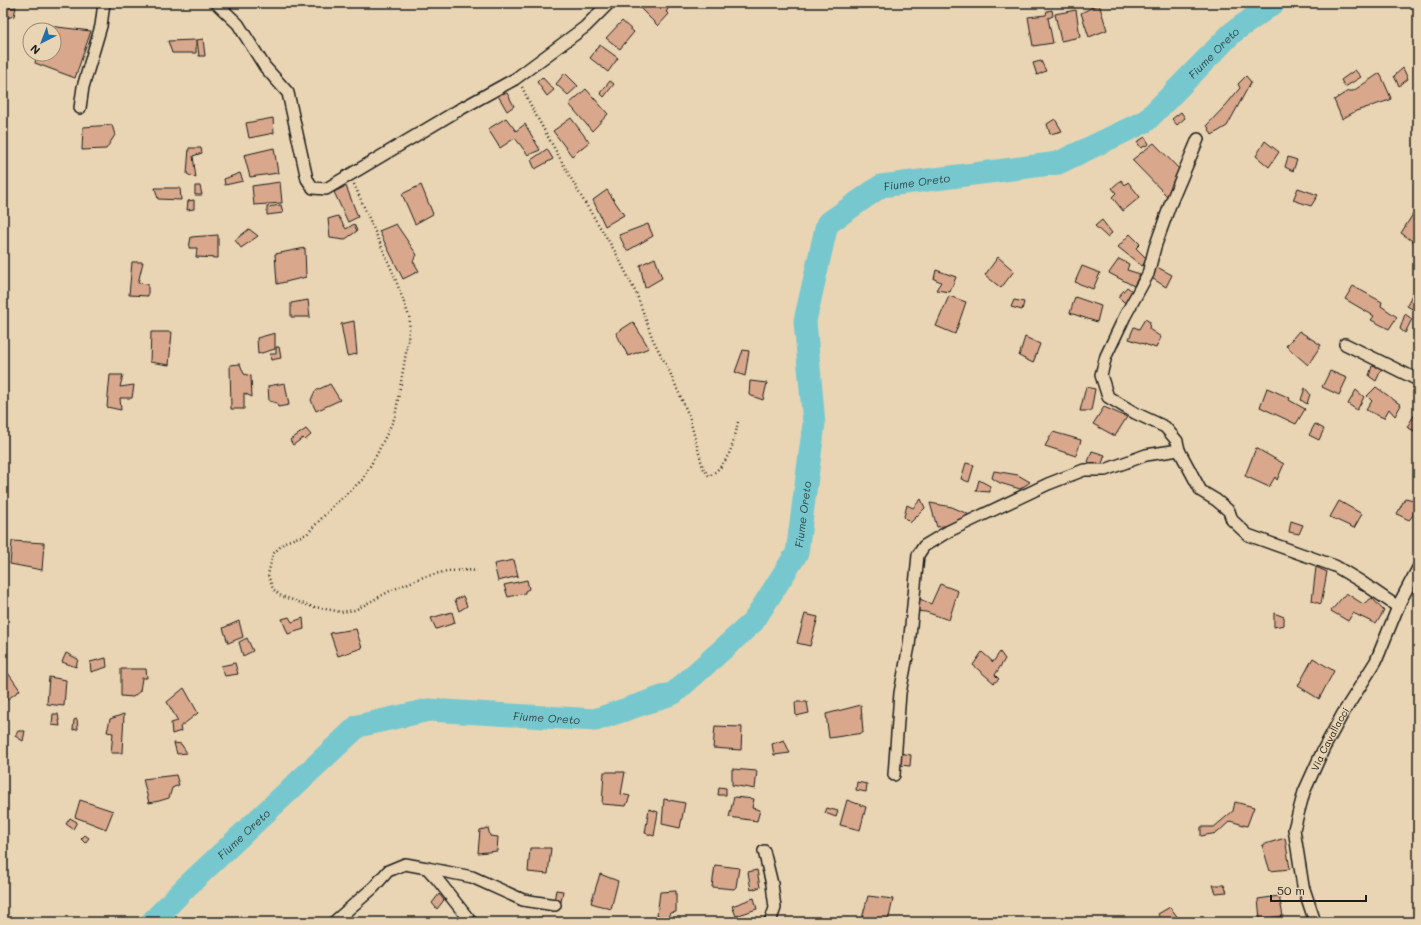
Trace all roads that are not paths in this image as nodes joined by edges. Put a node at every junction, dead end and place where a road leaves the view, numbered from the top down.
1 (104, 3) edge
2 (216, 3) edge
3 (610, 3) edge
4 (80, 108) dead end
5 (1198, 139) dead end
6 (1345, 344) dead end
7 (1418, 380) edge
8 (1179, 450) junction
9 (1418, 568) edge
10 (1398, 607) junction
11 (894, 775) dead end
12 (764, 851) dead end
13 (427, 868) junction
14 (555, 905) dead end
15 (334, 922) edge
16 (472, 922) edge
17 (770, 922) edge
18 (1315, 922) edge

1 - 4 street
2 - 3 street
5 - 8 street
6 - 7 street
8 - 10 street
8 - 11 street
9 - 10 street, Via Cavallacci
10 - 18 street, Via Cavallacci
12 - 17 street
13 - 14 street
13 - 15 street
13 - 16 street

